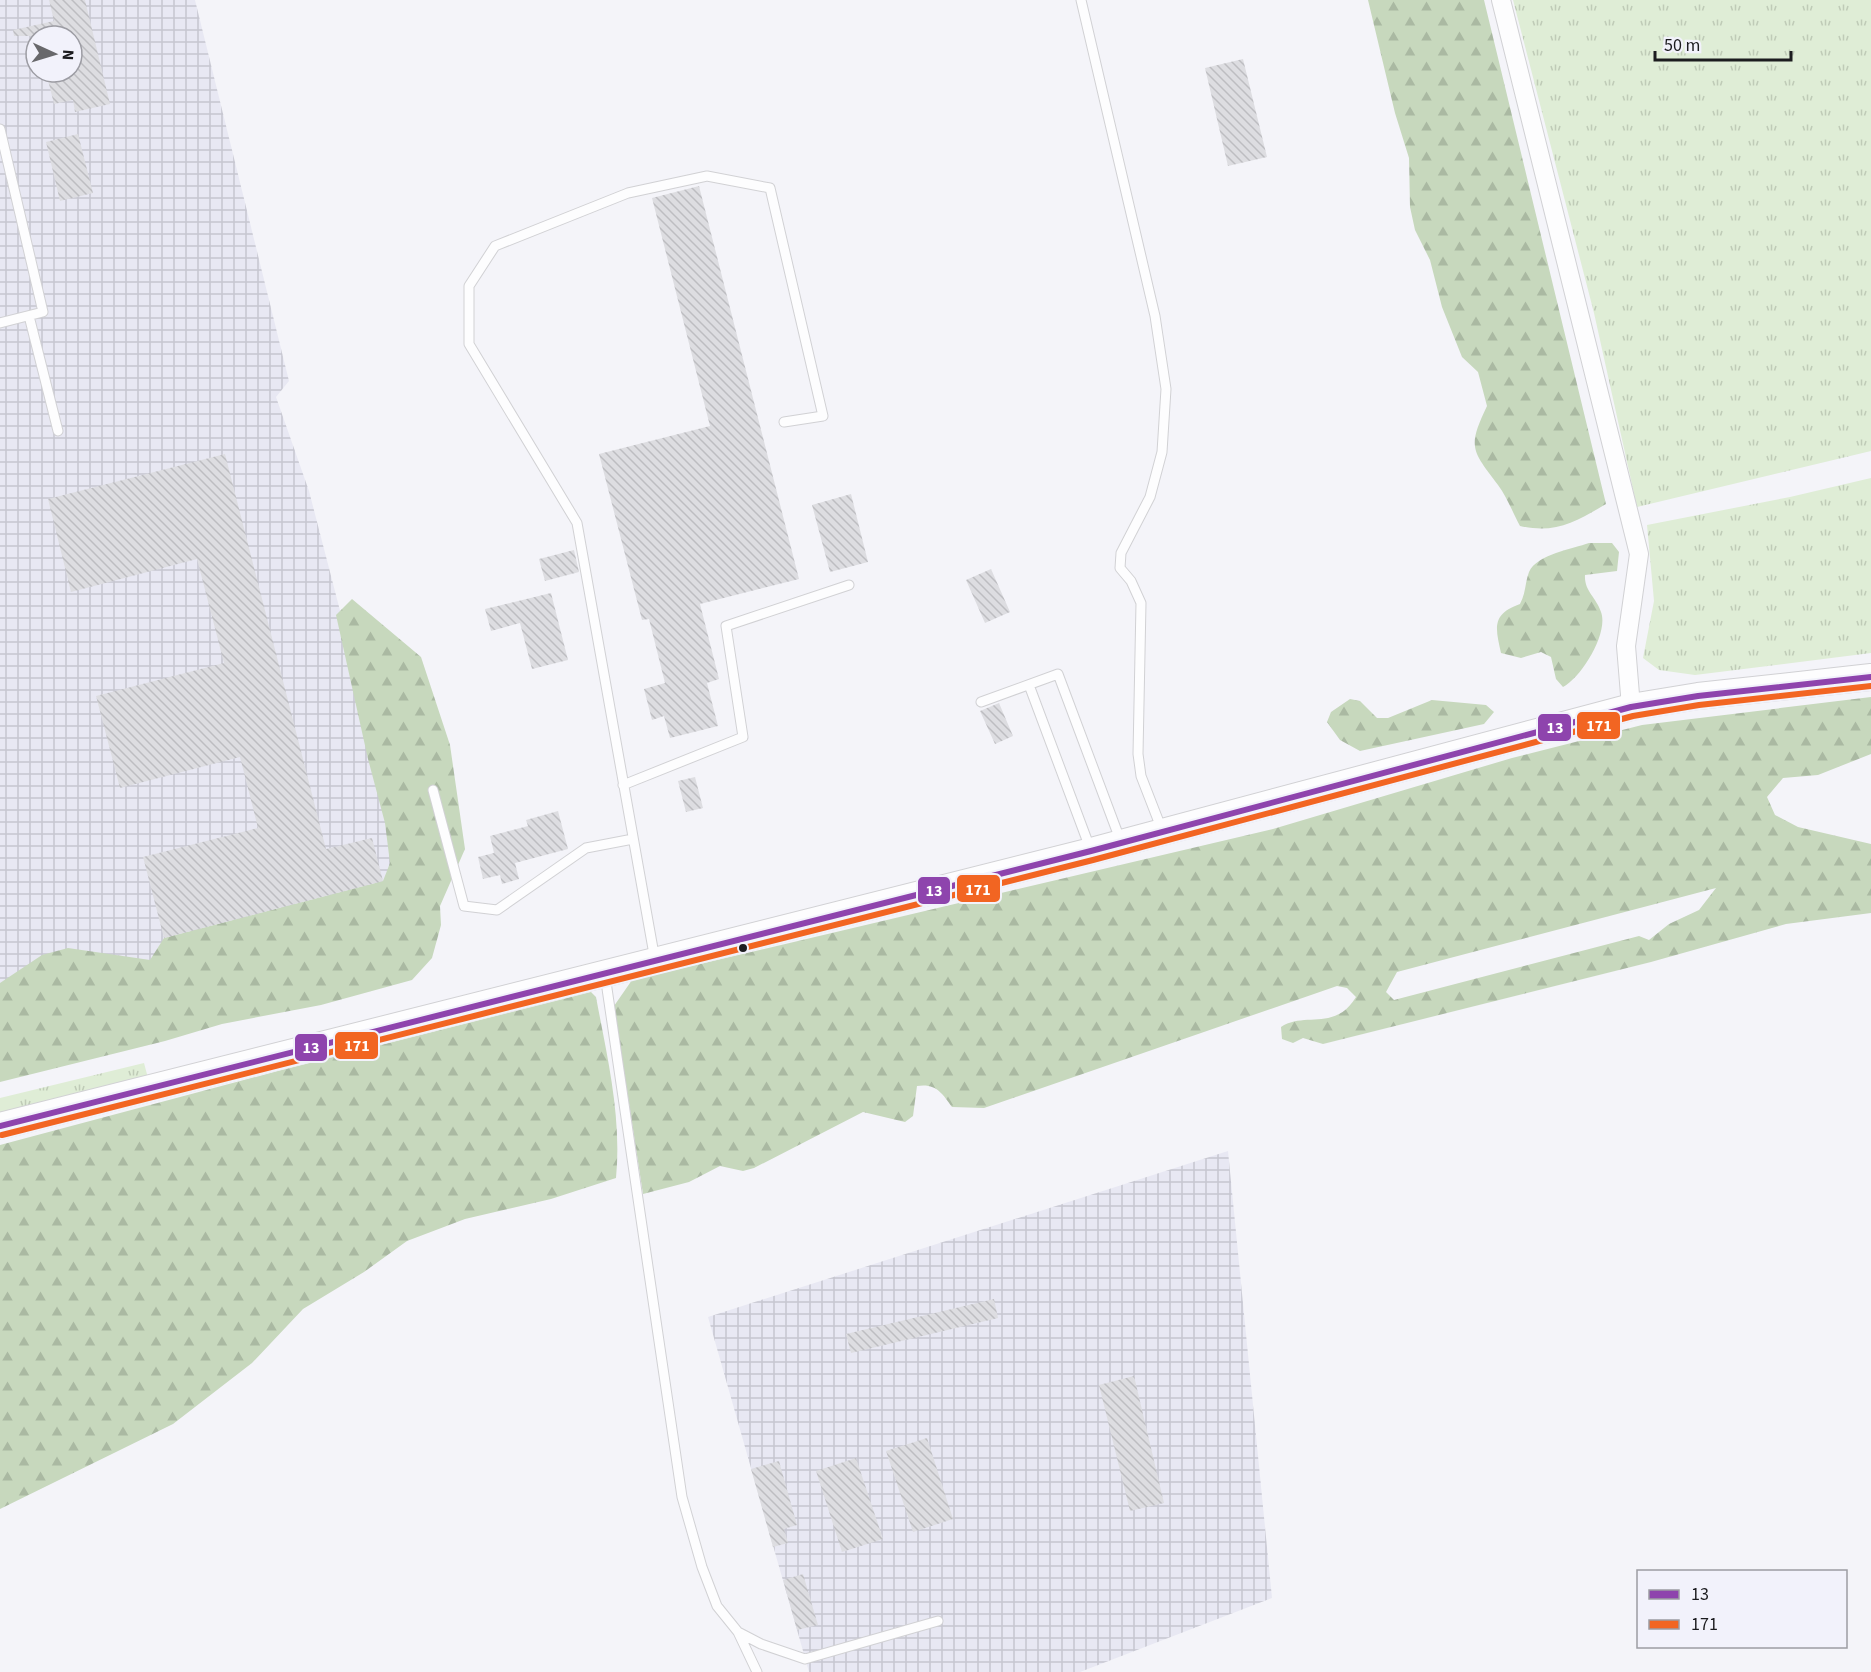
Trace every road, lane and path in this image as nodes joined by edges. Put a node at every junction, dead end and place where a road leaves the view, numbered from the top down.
1 (1081, 0) edge
2 (1501, 0) edge
3 (0, 129) edge
4 (29, 316) junction
5 (0, 323) edge
6 (783, 422) dead end
7 (58, 431) dead end
8 (849, 585) dead end
9 (1871, 677) edge
10 (1029, 685) junction
11 (981, 702) dead end
12 (1630, 707) junction
13 (623, 785) junction
14 (433, 790) dead end
15 (1162, 831) junction
16 (633, 839) junction
17 (1121, 842) junction
18 (1091, 851) junction
19 (655, 960) junction
20 (605, 973) junction
21 (0, 1126) edge
22 (938, 1621) dead end
23 (738, 1632) junction
24 (757, 1672) edge

1 - 15 lane
2 - 12 street
3 - 4 lane
4 - 5 lane
4 - 7 lane
6 - 13 lane
8 - 13 lane
9 - 12 main road
10 - 11 lane
10 - 17 lane
10 - 18 lane
12 - 15 main road
13 - 16 lane
14 - 16 lane
15 - 17 main road
16 - 19 lane
17 - 18 main road
18 - 19 main road
19 - 20 main road
20 - 21 main road
20 - 23 lane
22 - 23 lane
23 - 24 lane

